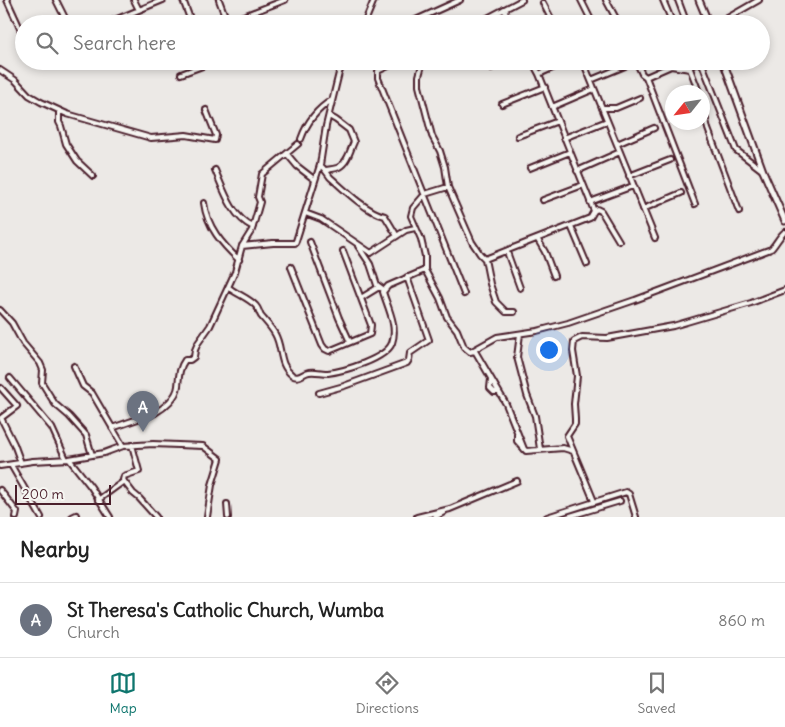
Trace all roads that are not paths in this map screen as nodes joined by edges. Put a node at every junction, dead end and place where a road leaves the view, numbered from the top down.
1 (7, 0) edge
2 (56, 0) edge
3 (134, 0) edge
4 (163, 0) edge
5 (183, 0) edge
6 (219, 0) edge
7 (285, 0) edge
8 (374, 0) edge
9 (460, 0) edge
10 (522, 0) edge
11 (581, 0) edge
12 (606, 0) edge
13 (663, 0) edge
14 (678, 0) edge
15 (699, 0) edge
16 (759, 0) edge
17 (543, 3) dead end
18 (504, 9) junction
19 (139, 10) junction
20 (64, 15) edge
21 (127, 15) edge
22 (188, 15) edge
23 (225, 15) edge
24 (248, 15) edge
25 (368, 15) edge
26 (427, 15) edge
27 (493, 15) edge
28 (507, 15) edge
29 (549, 15) edge
30 (588, 15) edge
31 (614, 15) edge
32 (669, 15) edge
33 (684, 15) edge
34 (705, 15) edge
35 (733, 15) edge
36 (15, 17) edge
37 (0, 70) edge
38 (190, 70) edge
39 (341, 70) edge
40 (380, 70) edge
41 (420, 70) edge
42 (537, 70) edge
43 (548, 70) edge
44 (587, 70) edge
45 (615, 70) edge
46 (640, 70) edge
47 (661, 70) edge
48 (691, 70) edge
49 (705, 70) edge
50 (726, 70) edge
51 (181, 74) dead end
52 (539, 74) junction
53 (646, 76) junction
54 (591, 80) junction
55 (696, 85) edge
56 (545, 87) junction
57 (594, 89) junction
58 (640, 98) dead end
59 (332, 100) junction
60 (502, 104) dead end
61 (552, 107) junction
62 (602, 108) junction
63 (206, 110) dead end
64 (59, 111) junction
65 (328, 116) junction
66 (558, 121) junction
67 (607, 121) junction
68 (654, 128) dead end
69 (708, 130) edge
70 (518, 136) dead end
71 (564, 138) junction
72 (301, 139) dead end
73 (298, 144) dead end
74 (617, 144) junction
75 (570, 152) junction
76 (620, 152) junction
77 (287, 154) junction
78 (670, 160) dead end
79 (320, 165) junction
80 (530, 168) dead end
81 (214, 170) dead end
82 (326, 170) junction
83 (763, 170) junction
84 (577, 171) junction
85 (93, 176) dead end
86 (629, 176) junction
87 (315, 180) junction
88 (583, 185) junction
89 (633, 186) junction
90 (448, 187) junction
91 (681, 193) dead end
92 (425, 194) junction
93 (543, 200) dead end
94 (590, 202) junction
95 (204, 203) dead end
96 (694, 204) dead end
97 (643, 209) junction
98 (594, 211) junction
99 (738, 211) dead end
100 (306, 213) junction
101 (785, 220) edge
102 (571, 226) junction
103 (253, 227) junction
104 (415, 228) junction
105 (785, 232) edge
106 (396, 236) junction
107 (656, 238) dead end
108 (352, 240) junction
109 (538, 240) junction
110 (619, 241) dead end
111 (310, 242) dead end
112 (242, 246) junction
113 (343, 251) dead end
114 (507, 252) junction
115 (486, 259) junction
116 (238, 260) junction
117 (586, 264) dead end
118 (291, 268) dead end
119 (425, 270) junction
120 (554, 276) dead end
121 (407, 277) junction
122 (228, 287) junction
123 (379, 287) junction
124 (520, 288) dead end
125 (384, 290) junction
126 (785, 290) edge
127 (464, 294) dead end
128 (361, 298) junction
129 (0, 310) edge
130 (514, 312) dead end
131 (520, 334) junction
132 (350, 342) junction
133 (472, 351) junction
134 (74, 366) dead end
135 (10, 378) dead end
136 (1, 388) edge
137 (319, 393) dead end
138 (112, 428) junction
139 (132, 445) junction
140 (122, 446) junction
141 (540, 449) junction
142 (573, 451) junction
143 (92, 455) junction
144 (67, 459) junction
145 (21, 463) junction
146 (11, 465) junction
147 (0, 466) edge
148 (124, 481) junction
149 (517, 481) dead end
150 (0, 490) edge
151 (98, 500) junction
152 (594, 501) junction
153 (620, 501) dead end
154 (227, 504) dead end
155 (450, 509) junction
156 (16, 517) edge
157 (41, 517) edge
158 (110, 517) edge
159 (156, 517) edge
160 (207, 517) edge
161 (228, 517) edge
162 (418, 517) edge
163 (435, 517) edge
164 (547, 517) edge
165 (567, 517) edge
166 (636, 517) edge

1 - 36 street
2 - 20 street
3 - 19 street
4 - 19 street
5 - 22 street
6 - 23 street
7 - 24 street
8 - 25 street
9 - 26 street
10 - 18 street
11 - 30 street
12 - 31 street
13 - 32 street
14 - 33 street
15 - 34 main road
16 - 35 street
17 - 29 street
18 - 27 street
18 - 28 street
19 - 21 street
37 - 64 street
38 - 51 street
39 - 59 street
40 - 92 street
41 - 90 street
42 - 52 street
43 - 52 street
44 - 54 street
45 - 54 street
46 - 53 street
47 - 53 street
48 - 55 street
49 - 83 street
50 - 83 main road
52 - 56 street
53 - 96 street
54 - 57 street
56 - 60 street
56 - 61 street
57 - 61 street
57 - 62 street
58 - 62 street
59 - 65 street
59 - 72 street
61 - 66 street
62 - 67 street
63 - 64 street
64 - 85 street
65 - 79 street
65 - 82 street
66 - 70 street
66 - 71 street
67 - 71 street
67 - 74 street
68 - 74 street
69 - 99 street
71 - 75 street
73 - 77 street
74 - 76 street
75 - 80 street
75 - 84 street
76 - 84 street
76 - 86 street
77 - 87 street
77 - 103 street
78 - 86 street
79 - 82 street
79 - 87 street
81 - 103 street
82 - 106 street
83 - 101 main road
84 - 88 street
86 - 89 street
87 - 100 street
88 - 93 street
88 - 94 street
89 - 94 street
89 - 97 street
90 - 92 street
90 - 115 street
91 - 97 street
92 - 104 street
92 - 127 street
94 - 98 street
95 - 116 street
97 - 107 street
98 - 102 street
98 - 110 street
100 - 108 street
100 - 112 street
102 - 109 street
102 - 117 street
103 - 112 street
104 - 106 street
104 - 119 street
105 - 131 street
106 - 108 street
108 - 123 street
109 - 114 street
109 - 120 street
111 - 132 street
112 - 116 street
113 - 128 street
114 - 115 street
114 - 124 street
115 - 130 street
116 - 122 street
118 - 132 street
119 - 121 street
119 - 133 street
121 - 125 street
121 - 137 street
122 - 125 street
122 - 138 street
123 - 125 street
123 - 128 street
126 - 142 street
128 - 132 street
129 - 143 street
131 - 133 street
131 - 141 street
133 - 141 street
134 - 138 street
135 - 144 street
136 - 145 street
138 - 140 street
139 - 140 street
139 - 148 street
139 - 160 street
140 - 143 street
141 - 142 street
142 - 152 street
143 - 144 street
144 - 145 street
144 - 151 street
145 - 146 street
146 - 147 street
146 - 157 street
148 - 151 street
148 - 159 street
149 - 155 street
150 - 156 street
151 - 158 street
152 - 164 street
152 - 166 street
153 - 165 street
154 - 161 street
155 - 162 street
155 - 163 street

